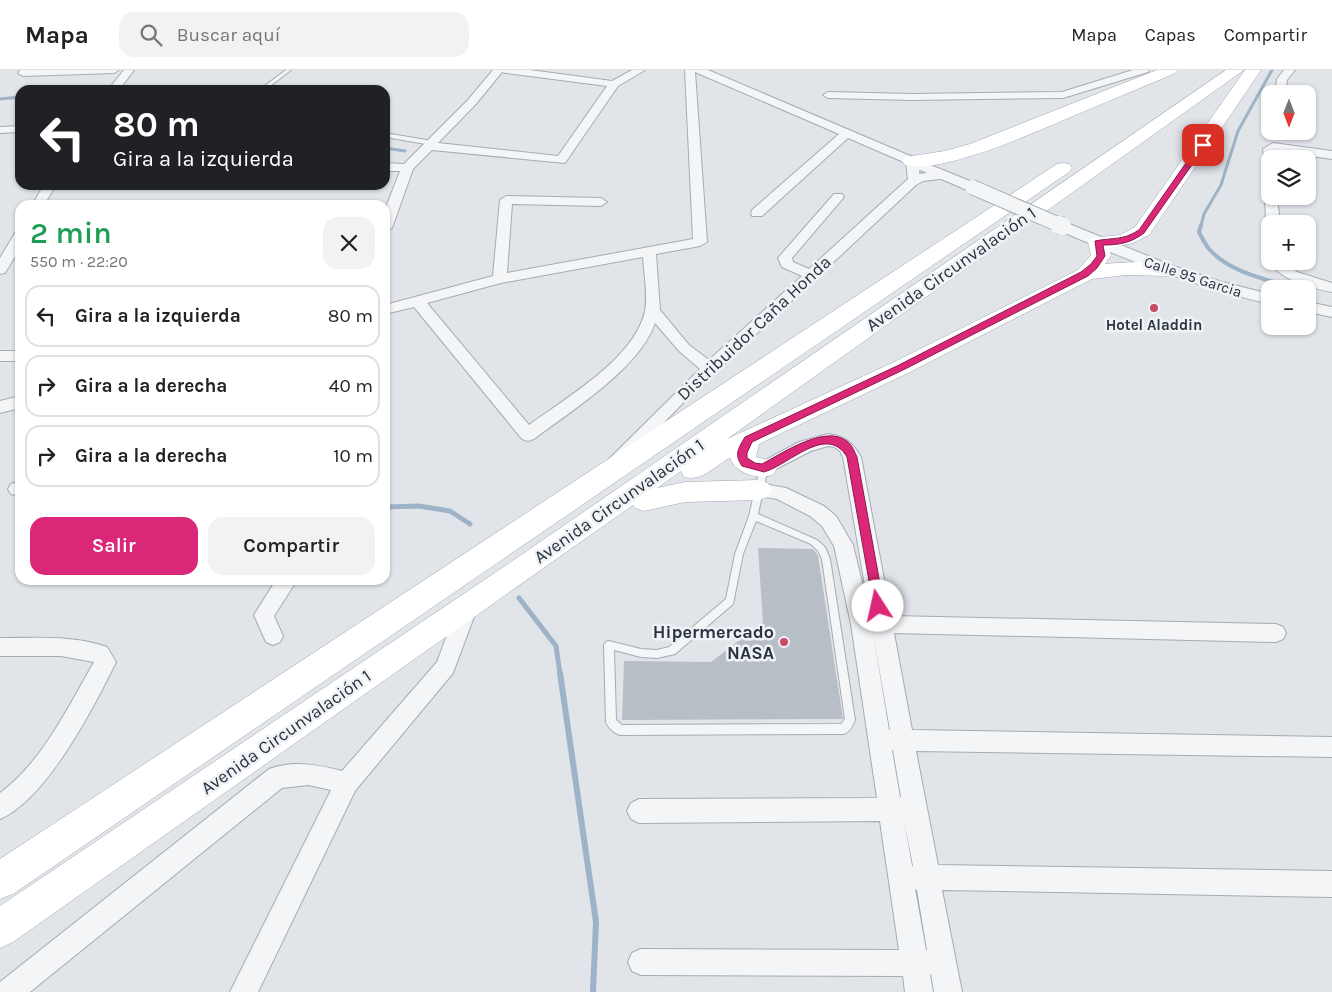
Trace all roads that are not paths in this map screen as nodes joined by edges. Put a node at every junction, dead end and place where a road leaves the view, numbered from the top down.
1 (26, 70) edge
2 (114, 70) edge
3 (129, 70) edge
4 (289, 70) edge
5 (498, 70) edge
6 (506, 70) edge
7 (640, 70) edge
8 (719, 70) edge
9 (1144, 70) edge
10 (1170, 70) edge
11 (1209, 70) edge
12 (1236, 70) edge
13 (1253, 70) edge
14 (1290, 70) edge
15 (698, 71) edge
16 (564, 74) edge
17 (614, 84) junction
18 (117, 85) edge
19 (269, 85) edge
20 (1281, 85) edge
21 (828, 96) dead end
22 (15, 129) edge
23 (0, 130) edge
24 (846, 134) junction
25 (390, 136) edge
26 (1279, 143) joint
27 (430, 144) junction
28 (1269, 150) edge
29 (1332, 155) edge
30 (956, 156) junction
31 (911, 161) junction
32 (390, 167) edge
33 (407, 168) junction
34 (944, 176) junction
35 (912, 182) junction
36 (838, 197) dead end
37 (601, 202) dead end
38 (757, 213) dead end
39 (390, 214) edge
40 (1142, 231) junction
41 (1098, 242) junction
42 (13, 245) edge
43 (649, 250) junction
44 (0, 270) edge
45 (1168, 270) junction
46 (1282, 270) edge
47 (1084, 274) junction
48 (811, 275) junction
49 (500, 279) junction
50 (1332, 288) edge
51 (1261, 297) edge
52 (418, 302) junction
53 (390, 309) edge
54 (1316, 309) edge
55 (653, 311) junction
56 (1332, 312) edge
57 (0, 356) edge
58 (15, 356) edge
59 (710, 369) junction
60 (15, 403) edge
61 (0, 407) edge
62 (749, 440) junction
63 (600, 478) junction
64 (762, 479) junction
65 (644, 501) junction
66 (753, 516) junction
67 (518, 572) junction
68 (284, 585) edge
69 (468, 606) junction
70 (871, 624) junction
71 (1276, 633) dead end
72 (273, 636) dead end
73 (0, 647) edge
74 (891, 740) junction
75 (1332, 747) edge
76 (347, 783) junction
77 (0, 807) edge
78 (914, 808) junction
79 (890, 810) junction
80 (639, 811) dead end
81 (901, 876) junction
82 (927, 878) junction
83 (0, 881) edge
84 (1332, 884) edge
85 (0, 930) edge
86 (641, 962) dead end
87 (943, 962) junction
88 (915, 964) junction
89 (9, 992) edge
90 (244, 992) edge
91 (919, 992) edge
92 (948, 992) edge

1 - 2 street
3 - 18 street
4 - 19 lane
5 - 27 street
6 - 16 street
7 - 17 street
8 - 15 street
9 - 21 street
10 - 30 main road
11 - 63 main road, Avenida Circunvalación 1
12 - 67 main road, Avenida Circunvalación 1
13 - 40 main road
14 - 20 street
15 - 24 street
15 - 43 street
16 - 17 street
17 - 27 street
22 - 23 street
24 - 31 street
24 - 38 street
25 - 27 lane
26 - 28 street
26 - 29 street
27 - 33 street
30 - 31 main road
30 - 34 main road
31 - 34 street, Calle 95 Garcia
31 - 35 street
32 - 33 street
33 - 39 street
34 - 35 street, Distribuidor Caña Honda
34 - 41 street, Calle 95 Garcia, bridge
35 - 48 street, Distribuidor Caña Honda
36 - 48 street
37 - 49 street
40 - 41 main road
40 - 45 main road
41 - 45 street, Calle 95 Garcia
41 - 47 main road
42 - 44 street
43 - 49 street
43 - 55 street
45 - 47 main road
45 - 51 street, Calle 95 Garcia
46 - 50 street
47 - 62 main road
48 - 59 street, Distribuidor Caña Honda
49 - 52 street
52 - 53 street
52 - 55 street
54 - 56 street
55 - 59 street
57 - 58 street
59 - 63 street, Distribuidor Caña Honda
60 - 61 street
62 - 64 main road
62 - 65 main road
63 - 83 main road, Avenida Circunvalación 1
64 - 65 main road
64 - 66 lane
64 - 70 street
64 - 70 street
65 - 67 main road
66 - 66 lane
67 - 69 main road, Avenida Circunvalación 1
68 - 72 street
69 - 76 street
69 - 85 main road, Avenida Circunvalación 1
70 - 71 street
70 - 74 street
73 - 77 street
74 - 75 street
74 - 78 street
74 - 79 street
76 - 89 street
76 - 90 street
78 - 79 street
78 - 82 street
79 - 80 street
79 - 81 street
81 - 82 street
81 - 88 street
82 - 84 street
82 - 87 street
86 - 88 street
87 - 88 street
87 - 92 street
88 - 91 street

